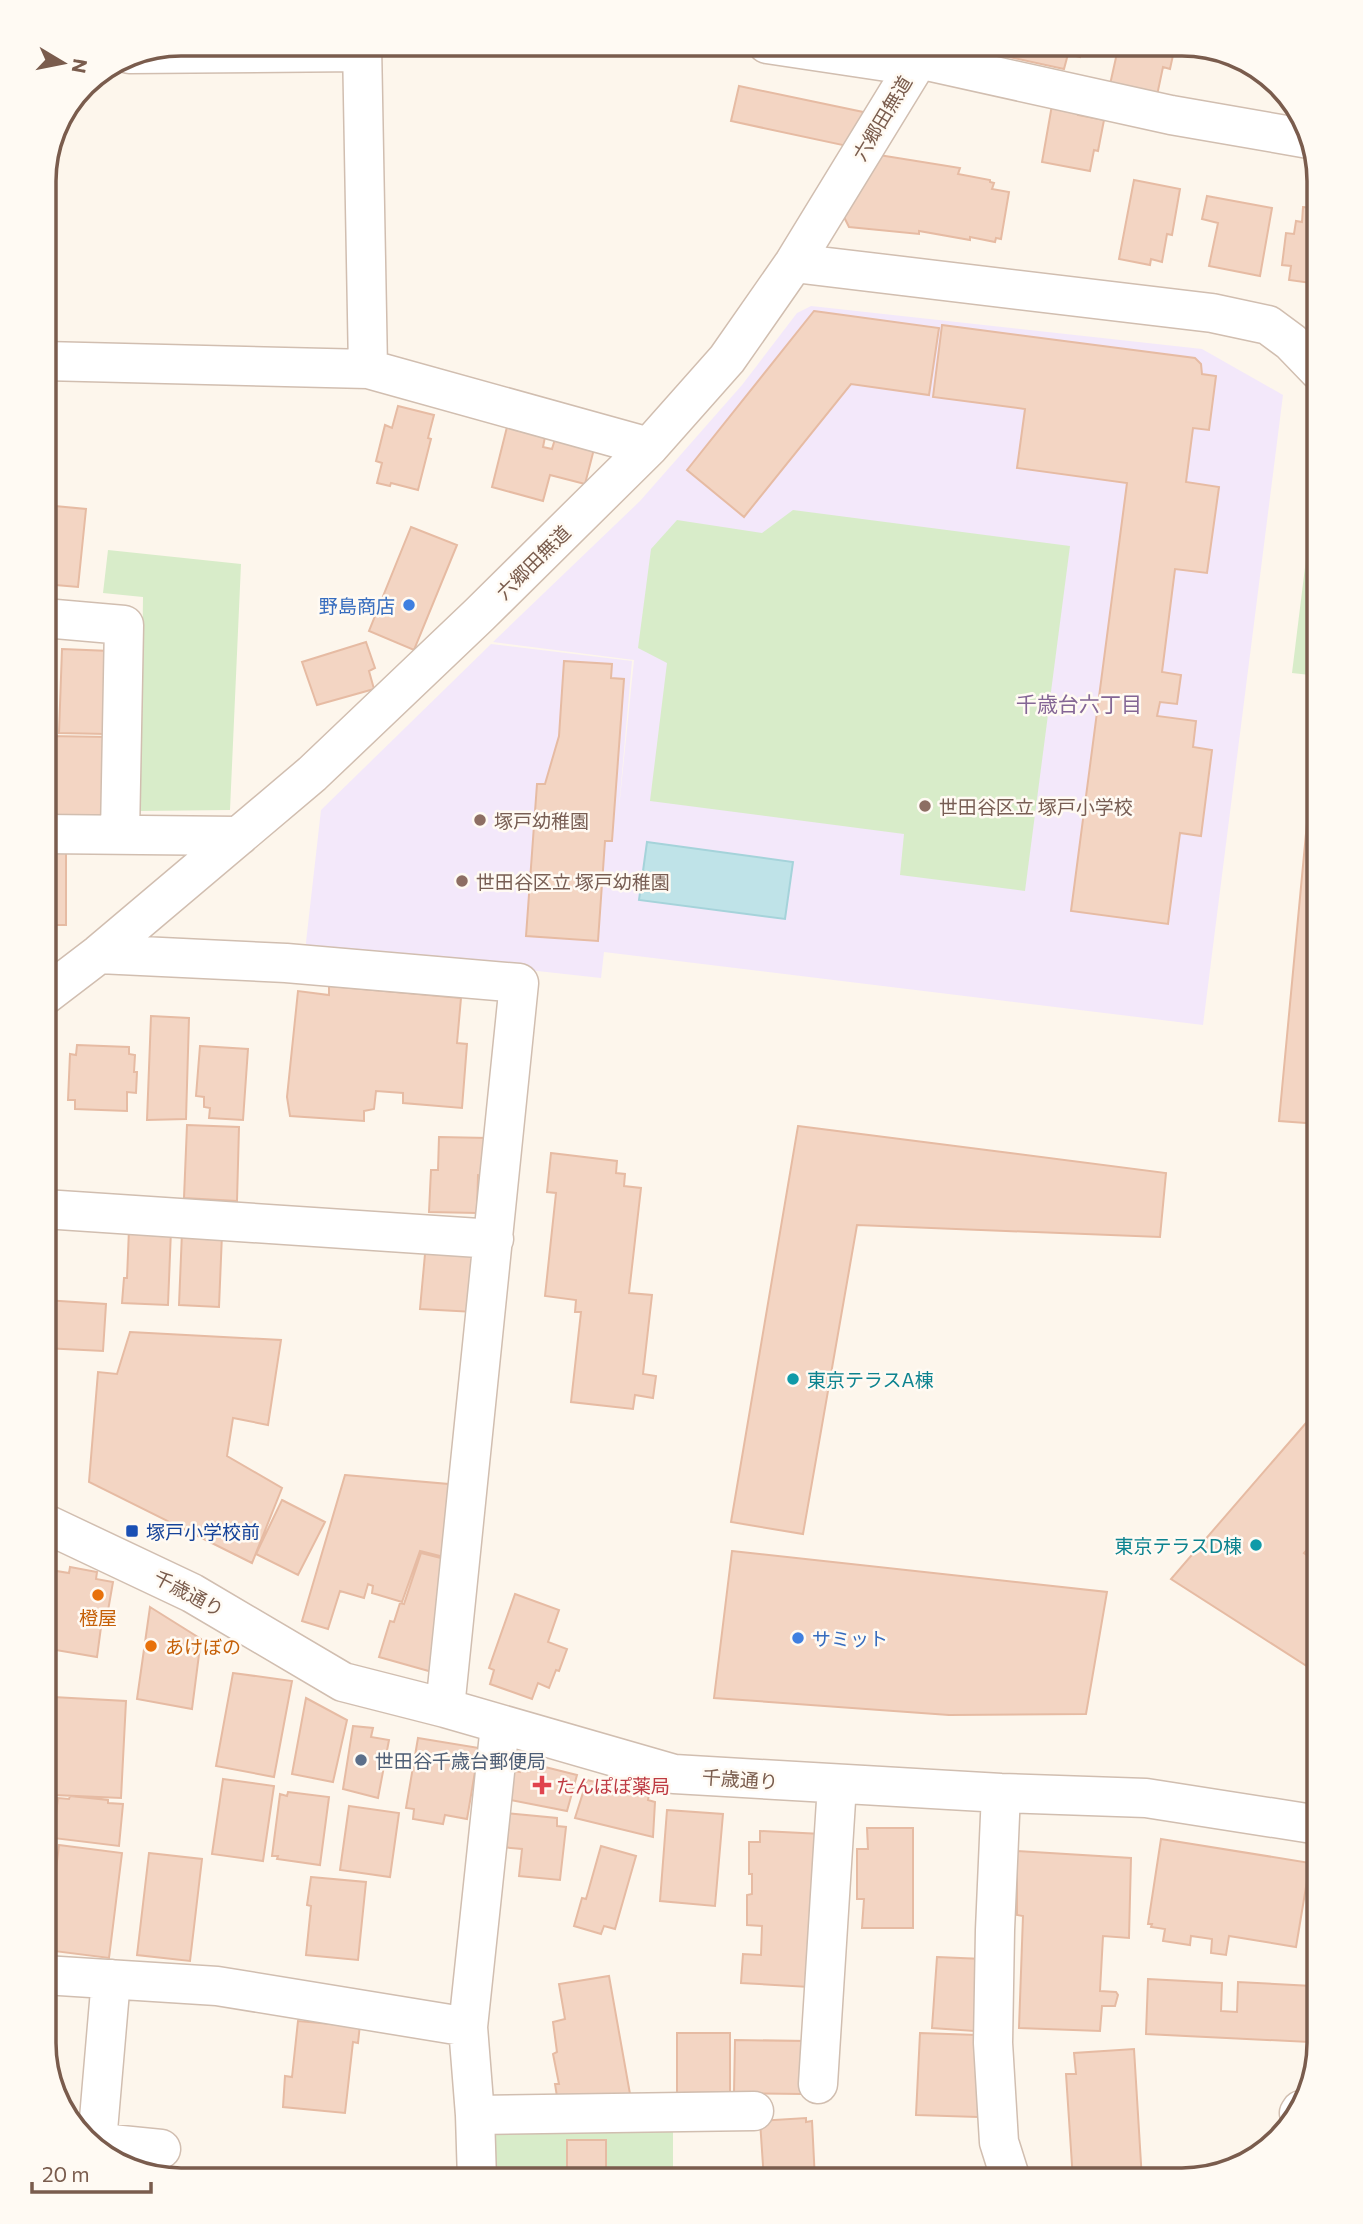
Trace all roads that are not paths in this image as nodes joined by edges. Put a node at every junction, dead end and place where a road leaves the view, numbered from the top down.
1 (362, 56) edge
2 (920, 57) edge
3 (1298, 137) edge
4 (794, 263) junction
5 (1307, 359) edge
6 (56, 361) edge
7 (368, 369) junction
8 (649, 447) junction
9 (56, 619) edge
10 (56, 834) edge
11 (120, 834) junction
12 (239, 836) junction
13 (99, 954) junction
14 (56, 987) edge
15 (56, 1210) edge
16 (494, 1239) junction
17 (56, 1529) edge
18 (446, 1708) junction
19 (500, 1725) junction
20 (837, 1785) junction
21 (1001, 1793) junction
22 (1307, 1823) edge
23 (56, 1976) edge
24 (111, 1979) junction
25 (468, 2027) junction
26 (818, 2084) dead end
27 (754, 2111) dead end
28 (475, 2115) junction
29 (95, 2133) edge
30 (107, 2143) edge
31 (161, 2149) dead end
32 (477, 2168) edge
33 (1007, 2168) edge

1 - 7 street
2 - 3 street
2 - 4 street, 六郷田無道
4 - 5 street
4 - 8 street, 六郷田無道
6 - 7 street
7 - 8 street
8 - 12 street, 六郷田無道
9 - 11 street
10 - 11 street
11 - 12 street
12 - 13 street, 六郷田無道
13 - 14 street, 六郷田無道
13 - 16 street
15 - 16 street
16 - 18 street
17 - 18 street, 千歳通り
18 - 19 street, 千歳通り
19 - 20 street, 千歳通り
19 - 25 street
20 - 21 street, 千歳通り
20 - 26 street
21 - 22 street, 千歳通り
21 - 33 street
23 - 24 street
24 - 25 street
24 - 29 street
25 - 28 street
27 - 28 street
28 - 32 street
30 - 31 street

